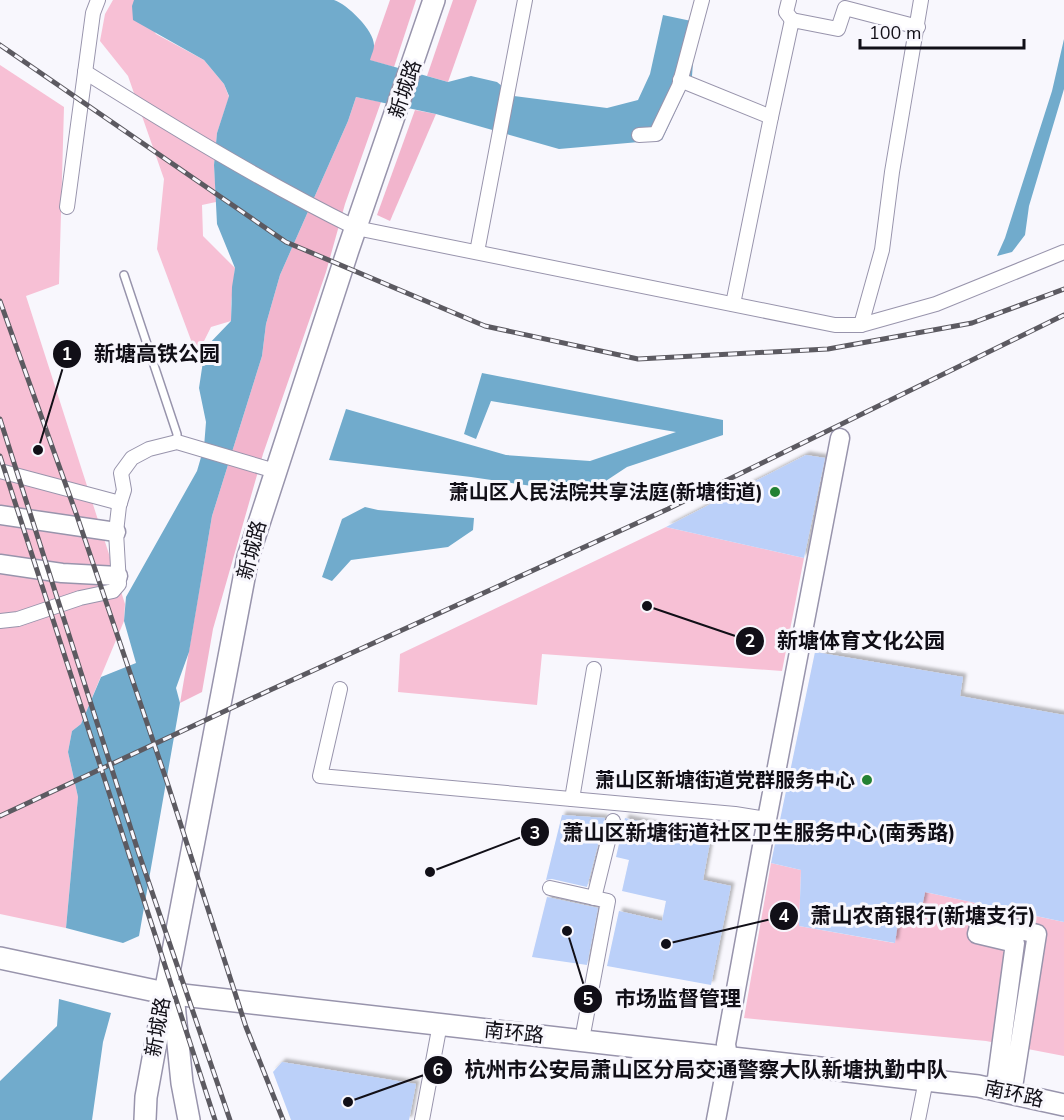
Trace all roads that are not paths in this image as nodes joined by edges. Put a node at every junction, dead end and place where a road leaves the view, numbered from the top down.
1 (98, 0) edge
2 (434, 0) edge
3 (443, 0) edge
4 (525, 0) edge
5 (702, 0) edge
6 (789, 0) edge
7 (921, 0) edge
8 (792, 20) junction
9 (918, 27) junction
10 (86, 72) junction
11 (680, 80) junction
12 (771, 117) junction
13 (639, 135) dead end
14 (67, 207) dead end
15 (360, 229) junction
16 (477, 252) junction
17 (1064, 252) edge
18 (124, 275) dead end
19 (733, 304) junction
20 (861, 325) junction
21 (840, 438) dead end
22 (177, 442) junction
23 (0, 471) edge
24 (275, 471) junction
25 (120, 503) junction
26 (0, 515) edge
27 (116, 532) junction
28 (0, 564) edge
29 (118, 576) junction
30 (0, 621) edge
31 (594, 669) dead end
32 (340, 689) dead end
33 (572, 799) junction
34 (766, 819) junction
35 (613, 821) dead end
36 (549, 888) dead end
37 (594, 898) junction
38 (0, 945) edge
39 (0, 958) edge
40 (171, 987) junction
41 (440, 1024) junction
42 (584, 1029) junction
43 (727, 1051) junction
44 (926, 1080) junction
45 (1006, 1080) junction
46 (1064, 1091) edge
47 (1064, 1105) edge
48 (145, 1120) edge
49 (189, 1120) edge
50 (422, 1120) edge
51 (716, 1120) edge
52 (918, 1120) edge

1 - 10 street
2 - 15 main road, 新城路
3 - 15 main road, 新城路
4 - 16 street
5 - 11 street
6 - 8 street
7 - 9 street
8 - 9 street
8 - 12 street
9 - 20 street
10 - 14 street
10 - 15 street
11 - 12 street
11 - 13 street
12 - 19 street
15 - 16 street
15 - 24 main road, 新城路
15 - 40 main road, 新城路
16 - 19 street
17 - 20 street
18 - 22 lane
19 - 20 street
21 - 34 street
22 - 24 street
22 - 25 street
23 - 25 street
24 - 40 main road, 新城路
25 - 27 street
26 - 27 street
27 - 29 street
28 - 29 street
29 - 30 street
31 - 33 street
32 - 33 street
33 - 34 street
34 - 43 street
35 - 37 street
36 - 37 street
37 - 42 street
38 - 40 main road, 南环路
39 - 40 main road, 南环路
40 - 41 main road, 南环路
40 - 42 main road, 南环路
40 - 48 main road, 新城路
40 - 49 main road, 新城路
41 - 43 main road, 南环路
41 - 50 street
42 - 43 main road, 南环路
43 - 44 main road, 南环路
43 - 45 main road, 南环路
43 - 51 street
44 - 47 main road, 南环路
44 - 52 street
45 - 45 street
45 - 46 main road, 南环路

